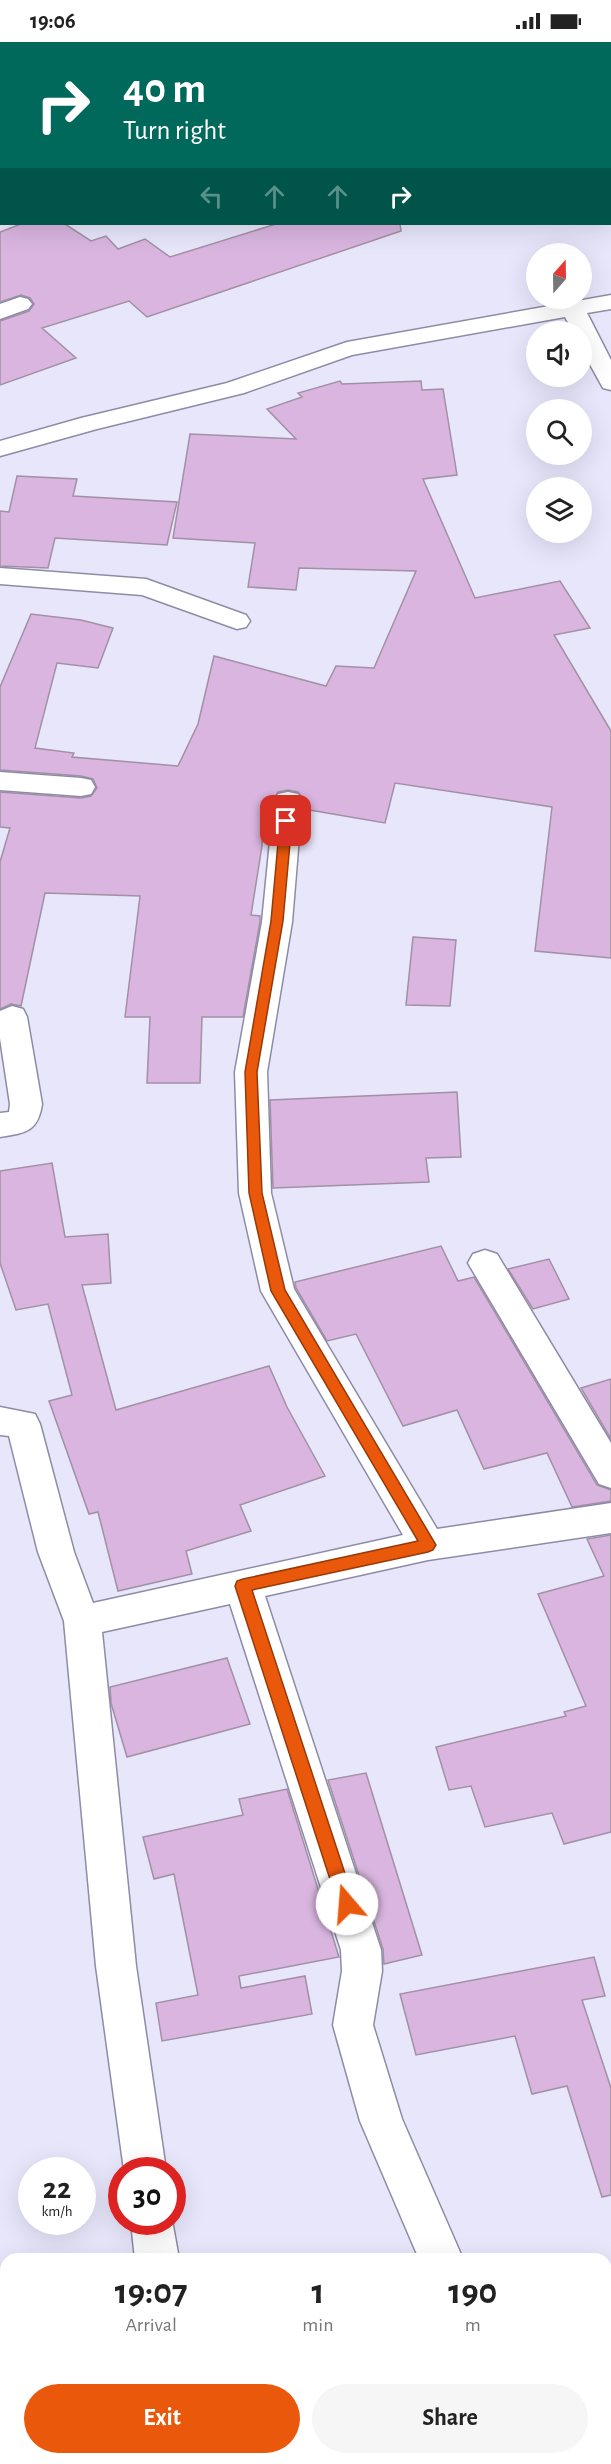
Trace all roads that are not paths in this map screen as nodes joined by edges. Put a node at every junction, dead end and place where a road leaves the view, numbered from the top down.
1 (611, 302) edge
2 (592, 306) edge
3 (573, 309) joint
4 (611, 383) edge
5 (0, 449) edge
6 (0, 576) edge
7 (237, 621) dead end
8 (0, 781) edge
9 (81, 787) dead end
10 (288, 801) dead end
11 (12, 1017) dead end
12 (0, 1125) edge
13 (485, 1263) dead end
14 (0, 1421) edge
15 (611, 1474) edge
16 (611, 1518) edge
17 (428, 1545) junction
18 (243, 1586) junction
19 (82, 1621) junction
20 (143, 2157) edge
21 (154, 2235) edge
22 (156, 2253) edge
23 (438, 2253) edge

1 - 2 street
3 - 4 street
3 - 5 street
6 - 7 street
8 - 9 street
10 - 17 street
11 - 12 street
13 - 15 street
14 - 19 street
16 - 17 street
17 - 18 street
18 - 19 street
18 - 23 street
19 - 20 street
21 - 22 street

